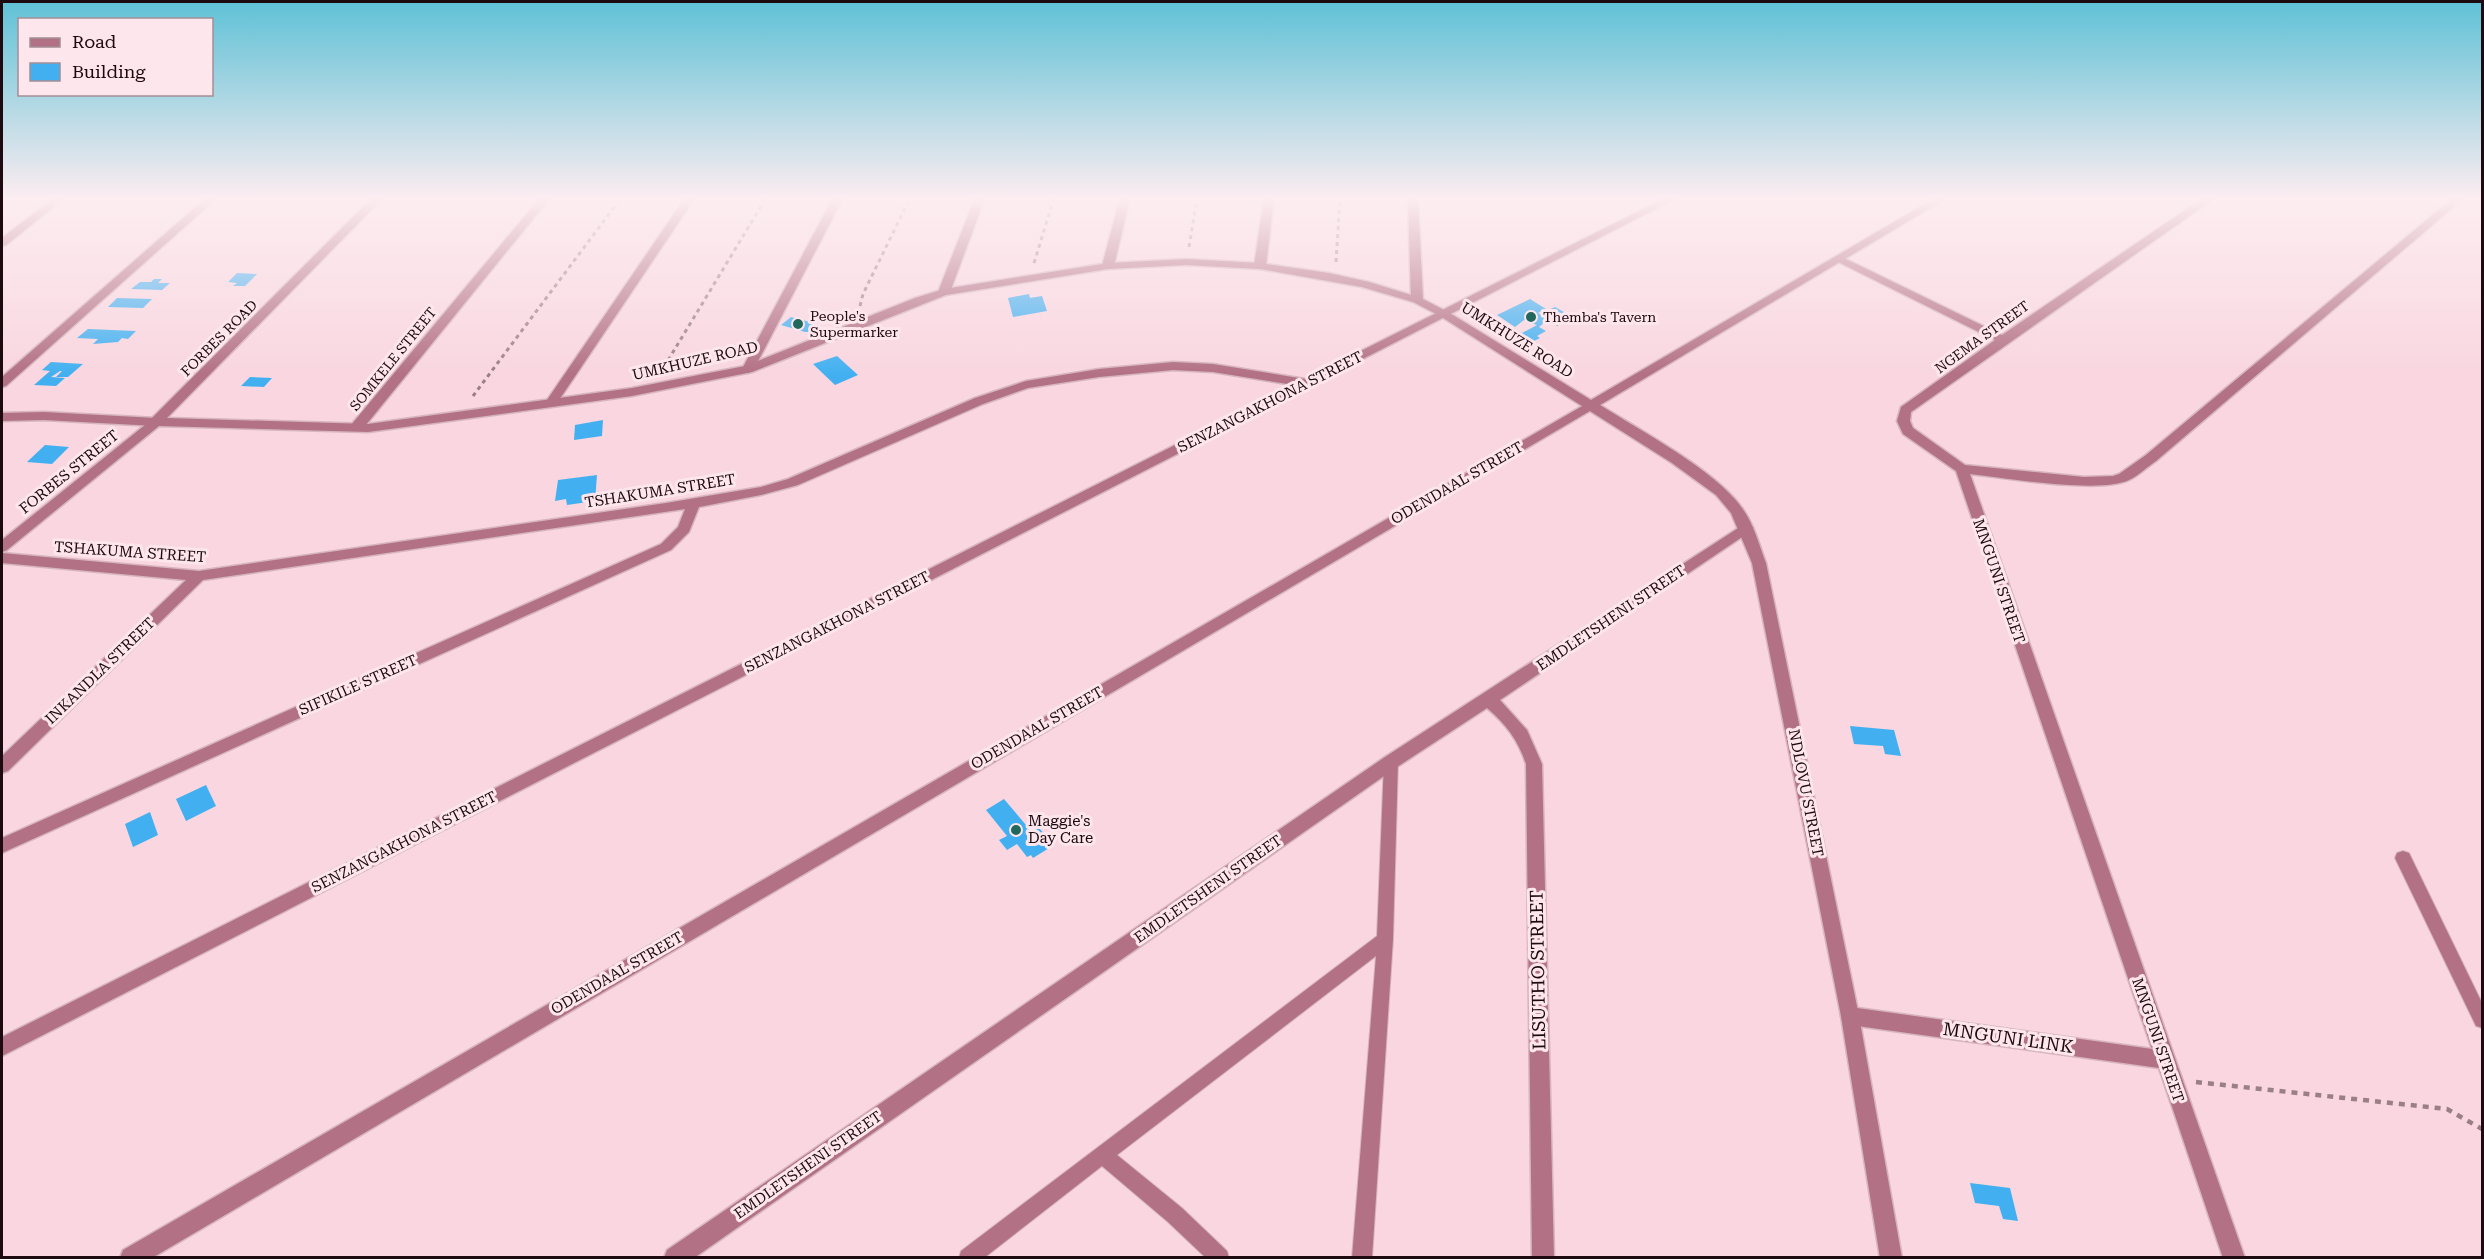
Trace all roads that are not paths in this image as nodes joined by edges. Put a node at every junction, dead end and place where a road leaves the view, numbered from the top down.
1 (145, 257) edge
2 (320, 257) edge
3 (497, 257) edge
4 (650, 257) edge
5 (807, 257) edge
6 (957, 257) edge
7 (1110, 257) edge
8 (1261, 257) edge
9 (1415, 257) edge
10 (1557, 257) edge
11 (1842, 257) edge
12 (2124, 257) edge
13 (2389, 257) edge
14 (1838, 259) junction
15 (1108, 266) junction
16 (1260, 266) junction
17 (944, 292) junction
18 (1417, 300) junction
19 (1444, 314) junction
20 (2003, 340) junction
21 (748, 369) junction
22 (2, 382) edge
23 (1306, 383) junction
24 (551, 403) junction
25 (1591, 405) junction
26 (2, 417) edge
27 (156, 422) junction
28 (356, 428) junction
29 (1962, 469) junction
30 (694, 503) junction
31 (1746, 528) junction
32 (2, 547) edge
33 (2, 558) edge
34 (199, 576) junction
35 (1487, 699) junction
36 (1391, 762) junction
37 (2, 766) edge
38 (2, 846) edge
39 (2403, 858) dead end
40 (1385, 939) junction
41 (1850, 1016) junction
42 (2482, 1020) edge
43 (2, 1047) edge
44 (2168, 1069) junction
45 (1103, 1155) junction
46 (131, 1257) edge
47 (675, 1257) edge
48 (968, 1257) edge
49 (1220, 1257) edge
50 (1362, 1257) edge
51 (1543, 1257) edge
52 (1892, 1257) edge
53 (2234, 1257) edge

1 - 22 street
2 - 27 street, FORBES ROAD
3 - 28 street, SOMKELE STREET
4 - 24 street
5 - 21 street
6 - 17 street
7 - 15 street
8 - 16 street
9 - 18 street
10 - 19 street, SENZANGAKHONA STREET
11 - 14 street, ODENDAAL STREET
12 - 20 street, NGEMA STREET
13 - 29 street
14 - 20 street
14 - 25 street, ODENDAAL STREET
15 - 16 street, UMKHUZE ROAD
15 - 17 street, UMKHUZE ROAD
16 - 18 street, UMKHUZE ROAD
17 - 21 street, UMKHUZE ROAD
18 - 19 street, UMKHUZE ROAD
19 - 23 street, SENZANGAKHONA STREET
19 - 25 street, UMKHUZE ROAD
20 - 29 street, NGEMA STREET
21 - 24 street, UMKHUZE ROAD
23 - 30 street, TSHAKUMA STREET
23 - 43 street, SENZANGAKHONA STREET
24 - 28 street, UMKHUZE ROAD
25 - 31 street, NDLOVU STREET
25 - 46 street, ODENDAAL STREET
26 - 27 street, UMKHUZE ROAD
27 - 28 street, UMKHUZE ROAD
27 - 32 street, FORBES STREET
29 - 44 street, MNGUNI STREET
30 - 34 street, TSHAKUMA STREET
30 - 38 street, SIFIKILE STREET
31 - 35 street, EMDLETSHENI STREET
31 - 41 street, NDLOVU STREET
33 - 34 street, TSHAKUMA STREET
34 - 37 street, INKANDLA STREET
35 - 36 street, EMDLETSHENI STREET
35 - 51 street, LISUTHO STREET
36 - 40 lane
36 - 47 street, EMDLETSHENI STREET
39 - 42 lane
40 - 45 lane
40 - 50 lane
41 - 44 street, MNGUNI LINK
41 - 52 street, NDLOVU STREET
44 - 53 street, MNGUNI STREET
45 - 48 lane
45 - 49 lane

